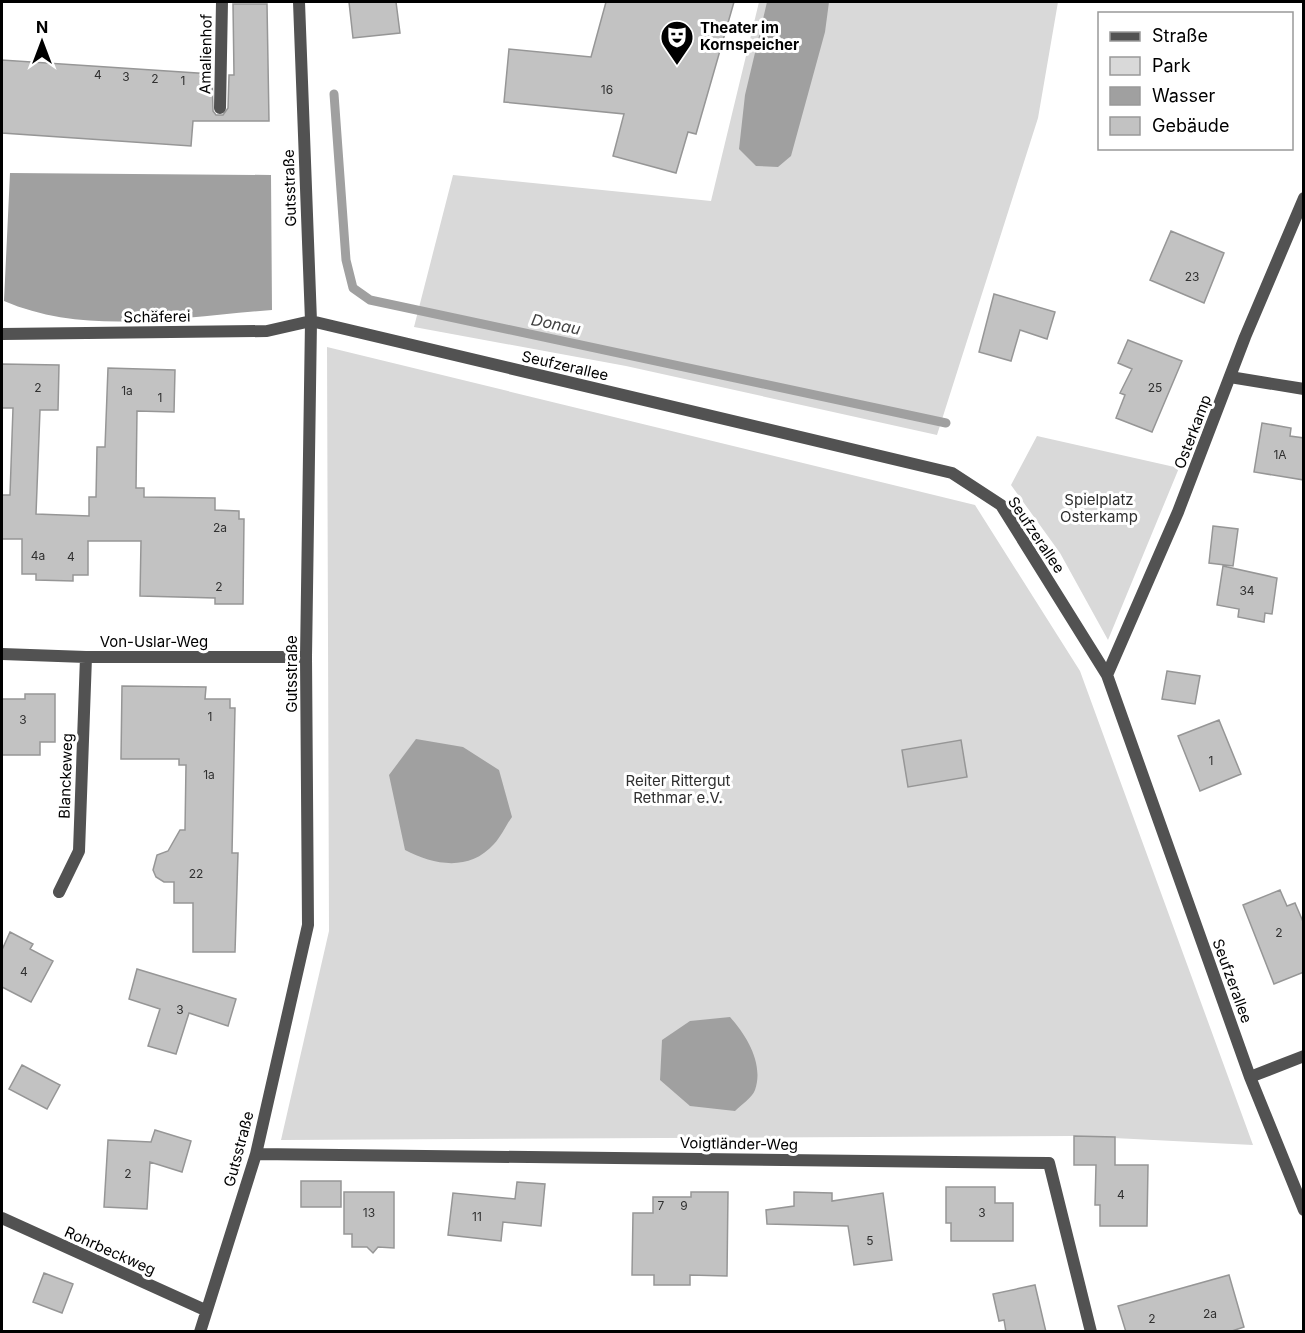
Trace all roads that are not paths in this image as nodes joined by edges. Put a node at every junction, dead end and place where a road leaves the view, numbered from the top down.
1 (222, 2) edge
2 (299, 2) edge
3 (220, 108) dead end
4 (1304, 198) edge
5 (311, 321) junction
6 (2, 334) edge
7 (1230, 377) junction
8 (1304, 389) edge
9 (2, 654) edge
10 (86, 657) junction
11 (306, 657) junction
12 (1107, 675) junction
13 (60, 892) dead end
14 (1304, 1056) edge
15 (1250, 1077) junction
16 (256, 1154) junction
17 (1304, 1210) edge
18 (2, 1218) edge
19 (205, 1310) junction
20 (200, 1332) edge
21 (1091, 1332) edge

1 - 3 street, Amalienhof
2 - 5 street, Gutsstraße
4 - 7 street, Osterkamp
5 - 6 street, Schäferei
5 - 11 street, Gutsstraße
5 - 12 street, Seufzerallee
7 - 8 street
7 - 12 street, Osterkamp
9 - 10 street, Von-Uslar-Weg
10 - 11 street, Von-Uslar-Weg
10 - 13 street, Blanckeweg
11 - 16 street, Gutsstraße
12 - 15 street, Seufzerallee
14 - 15 street
15 - 17 street, Seufzerallee
16 - 19 street, Gutsstraße
16 - 21 street, Voigtländer-Weg
18 - 19 street, Rohrbeckweg
19 - 20 street, Gutsstraße

